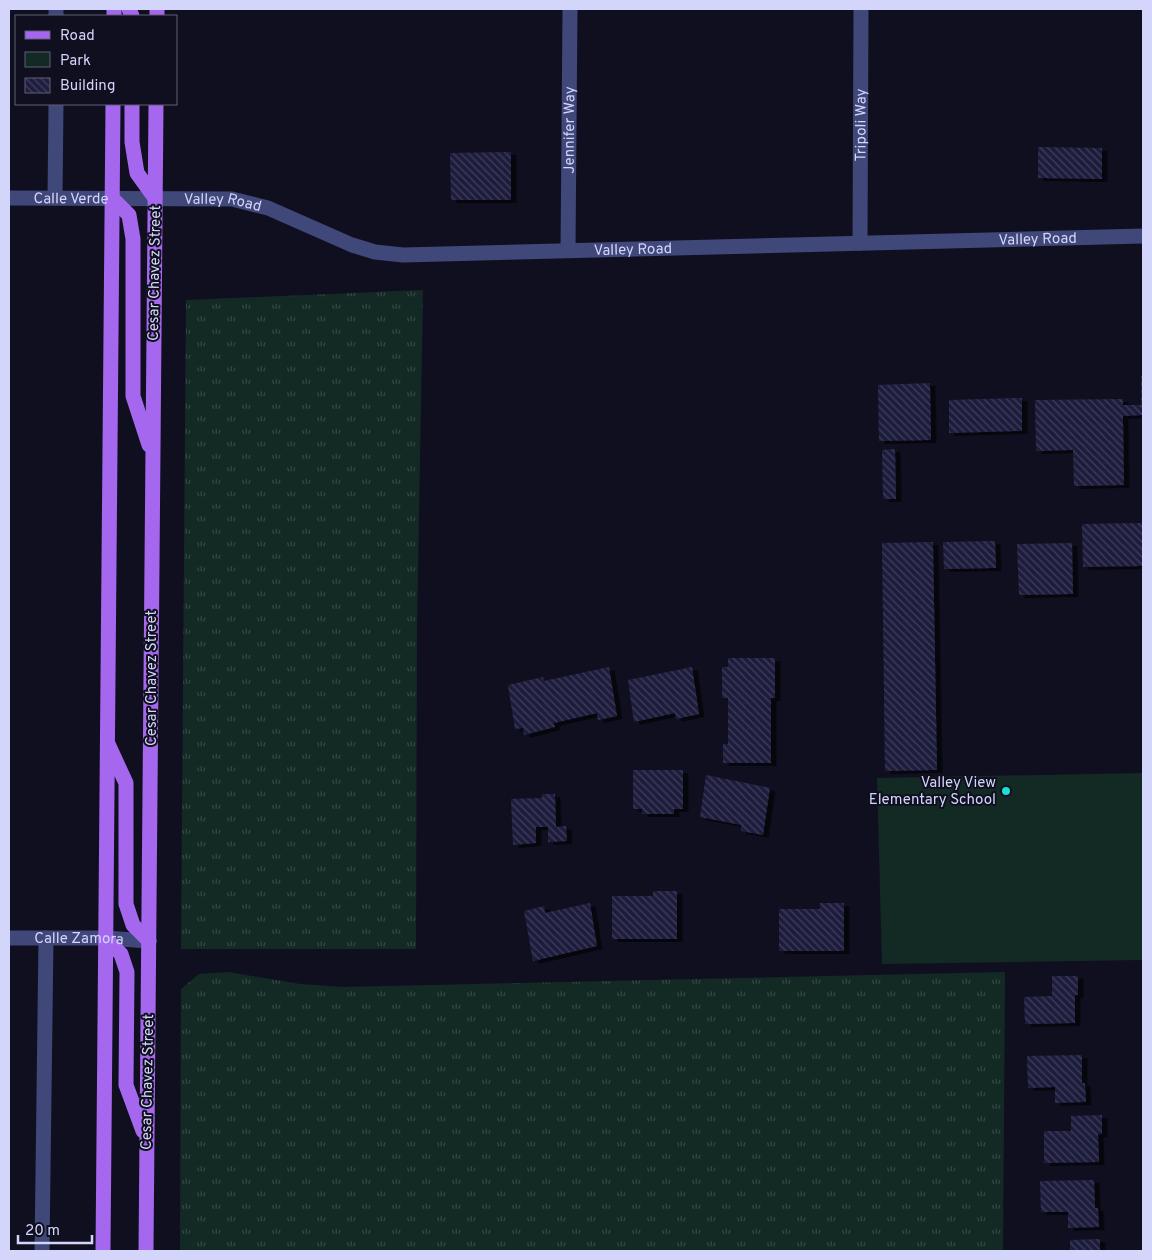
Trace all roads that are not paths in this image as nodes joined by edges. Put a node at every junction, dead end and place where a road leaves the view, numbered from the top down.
1 (570, 9) edge
2 (861, 9) edge
3 (56, 105) edge
4 (113, 105) edge
5 (132, 105) edge
6 (156, 105) edge
7 (9, 198) edge
8 (56, 198) junction
9 (112, 198) junction
10 (133, 198) joint
11 (155, 198) junction
12 (1143, 236) edge
13 (860, 243) junction
14 (568, 250) junction
15 (153, 459) junction
16 (106, 741) junction
17 (9, 938) edge
18 (46, 938) junction
19 (105, 938) junction
20 (149, 941) junction
21 (147, 1140) junction
22 (42, 1251) edge
23 (102, 1251) edge
24 (146, 1251) edge

1 - 14 street, Jennifer Way
2 - 13 street, Tripoli Way
3 - 8 street
4 - 9 main road
5 - 11 main road
6 - 11 main road, Cesar Chavez Street
7 - 8 street, Calle Verde
8 - 9 street, Calle Verde
9 - 10 street, Calle Verde
9 - 15 main road
9 - 16 main road
10 - 11 street, Valley Road
11 - 14 street, Valley Road
11 - 15 main road, Cesar Chavez Street
12 - 13 street, Valley Road
13 - 14 street, Valley Road
15 - 20 main road, Cesar Chavez Street
16 - 19 main road
16 - 20 main road
17 - 18 street, Calle Zamora
18 - 19 street, Calle Zamora
18 - 22 street
19 - 20 street, Calle Zamora
19 - 21 main road
19 - 23 main road
20 - 21 main road, Cesar Chavez Street
21 - 24 main road, Cesar Chavez Street

